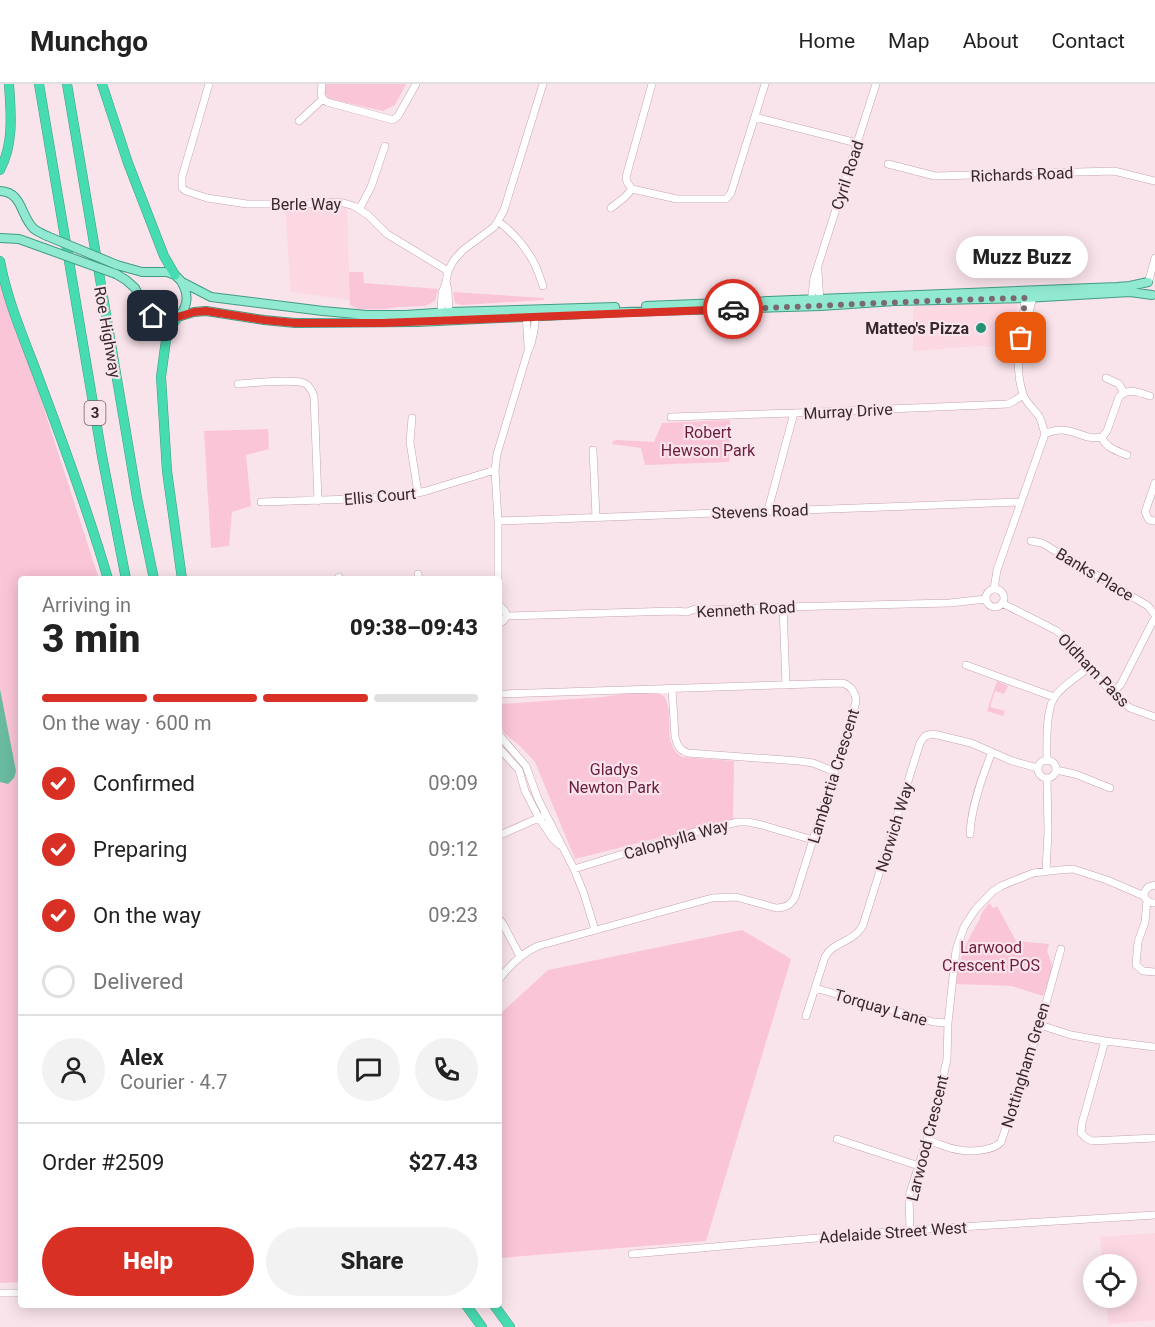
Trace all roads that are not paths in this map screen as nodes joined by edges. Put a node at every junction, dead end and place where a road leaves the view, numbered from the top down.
1 (9, 84) edge
2 (39, 84) edge
3 (67, 84) edge
4 (102, 84) edge
5 (209, 84) edge
6 (322, 84) edge
7 (416, 84) edge
8 (543, 84) edge
9 (652, 84) edge
10 (765, 84) edge
11 (876, 84) edge
12 (323, 99) junction
13 (755, 117) junction
14 (299, 121) dead end
15 (857, 143) junction
16 (385, 146) dead end
17 (888, 164) dead end
18 (0, 170) edge
19 (1155, 181) edge
20 (632, 189) junction
21 (0, 190) edge
22 (360, 208) junction
23 (611, 208) dead end
24 (498, 221) junction
25 (0, 238) edge
26 (1155, 258) edge
27 (0, 261) edge
28 (117, 269) junction
29 (447, 271) junction
30 (179, 279) junction
31 (1151, 280) edge
32 (543, 286) dead end
33 (1030, 294) junction
34 (1153, 296) edge
35 (815, 303) junction
36 (536, 313) junction
37 (526, 314) junction
38 (445, 316) junction
39 (178, 317) junction
40 (528, 351) junction
41 (1106, 378) dead end
42 (238, 384) dead end
43 (1124, 393) junction
44 (1023, 395) junction
45 (1150, 396) dead end
46 (794, 413) junction
47 (671, 417) dead end
48 (412, 418) dead end
49 (1045, 434) junction
50 (1102, 437) junction
51 (593, 450) dead end
52 (1127, 455) dead end
53 (495, 470) junction
54 (1155, 483) edge
55 (418, 493) junction
56 (318, 501) junction
57 (261, 502) dead end
58 (1021, 502) junction
59 (768, 510) junction
60 (596, 517) junction
61 (498, 521) junction
62 (1155, 521) edge
63 (1031, 541) dead end
64 (107, 576) edge
65 (125, 576) edge
66 (153, 576) edge
67 (182, 576) edge
68 (498, 576) edge
69 (994, 589) junction
70 (986, 598) junction
71 (1002, 603) junction
72 (783, 607) junction
73 (502, 608) edge
74 (1155, 615) edge
75 (506, 616) junction
76 (1155, 620) edge
77 (502, 622) edge
78 (966, 665) dead end
79 (1089, 668) junction
80 (786, 685) junction
81 (672, 689) junction
82 (1113, 693) junction
83 (502, 694) edge
84 (1054, 697) junction
85 (1155, 717) edge
86 (502, 747) edge
87 (992, 752) junction
88 (1047, 761) junction
89 (1038, 768) junction
90 (1056, 770) junction
91 (835, 772) junction
92 (1047, 778) junction
93 (1110, 788) dead end
94 (542, 816) junction
95 (502, 834) edge
96 (970, 834) dead end
97 (813, 840) junction
98 (574, 869) junction
99 (1046, 871) junction
100 (1152, 884) edge
101 (1125, 886) junction
102 (1145, 898) junction
103 (1155, 903) edge
104 (1145, 922) junction
105 (502, 923) edge
106 (596, 930) junction
107 (1061, 949) dead end
108 (520, 956) junction
109 (1155, 972) edge
110 (502, 976) edge
111 (815, 988) junction
112 (806, 1016) dead end
113 (948, 1023) junction
114 (1040, 1025) junction
115 (1105, 1041) junction
116 (1155, 1047) edge
117 (1155, 1138) edge
118 (837, 1139) dead end
119 (927, 1140) junction
120 (919, 1166) junction
121 (1155, 1215) edge
122 (910, 1230) junction
123 (632, 1254) dead end
124 (0, 1293) edge
125 (18, 1293) edge
126 (468, 1308) edge
127 (496, 1308) edge
128 (482, 1327) edge
129 (510, 1327) edge

1 - 18 highway
2 - 65 highway, Roe Highway / 3
3 - 66 highway, Roe Highway / 3
4 - 30 highway
5 - 22 street, Berle Way
6 - 12 street
7 - 12 street
8 - 24 street
9 - 20 street
10 - 13 street
11 - 15 street, Cyril Road
12 - 14 street
13 - 15 street
13 - 20 street
15 - 35 street, Cyril Road
16 - 22 street
17 - 19 street, Richards Road
20 - 23 street
21 - 28 main road, bridge
22 - 29 street, Berle Way
24 - 29 street
24 - 32 street
25 - 28 main road, bridge
26 - 31 street
27 - 64 highway
28 - 30 main road
28 - 39 main road
29 - 38 street
30 - 38 main road
30 - 39 main road
31 - 33 main road
31 - 34 main road
33 - 34 main road
33 - 35 main road
33 - 44 street
35 - 36 main road
36 - 37 main road
36 - 40 street
37 - 38 main road
37 - 40 street
38 - 39 main road
39 - 67 highway
40 - 53 street
41 - 43 street
42 - 56 street
43 - 45 street
43 - 50 street
44 - 46 street, Murray Drive
44 - 49 street
46 - 47 street, Murray Drive
46 - 59 street
48 - 55 street
49 - 50 street
49 - 58 street
50 - 52 street
51 - 60 street
53 - 55 street, Ellis Court
53 - 61 street
54 - 62 street
55 - 56 street, Ellis Court
56 - 57 street, Ellis Court
58 - 59 street, Stevens Road
58 - 69 street
59 - 60 street, Stevens Road
60 - 61 street, Stevens Road
61 - 68 street
63 - 74 street, Banks Place
69 - 70 street
69 - 71 street
70 - 71 street
70 - 72 street, Kenneth Road
71 - 79 street, Oldham Pass
72 - 75 street, Kenneth Road
72 - 80 street
73 - 75 street
75 - 77 street
76 - 82 street
78 - 84 street
79 - 82 street, Oldham Pass
79 - 84 street
80 - 81 street, Lambertia Crescent
80 - 91 street, Lambertia Crescent
81 - 83 street, Lambertia Crescent
81 - 91 street
82 - 85 street, Oldham Pass
84 - 88 street
86 - 94 street
87 - 89 street, Norwich Way
87 - 96 street
87 - 111 street, Norwich Way
88 - 89 street
88 - 90 street
89 - 92 street
90 - 92 street
90 - 93 street
91 - 97 street, Lambertia Crescent
92 - 99 street
94 - 95 street
94 - 98 street
97 - 98 street, Calophylla Way
97 - 106 street, Lambertia Crescent
98 - 106 street
99 - 101 street, Larwood Crescent
99 - 113 street, Larwood Crescent
100 - 101 street
100 - 102 street
101 - 102 street
102 - 103 street
102 - 104 street
103 - 104 street
104 - 109 street
105 - 108 street
106 - 108 street
107 - 114 street, Nottingham Green
108 - 110 street
111 - 112 street, Norwich Way
111 - 113 street, Torquay Lane
113 - 119 street, Larwood Crescent
114 - 115 street
114 - 119 street, Nottingham Green
115 - 116 street
115 - 117 street
118 - 120 street
119 - 120 street, Larwood Crescent
120 - 122 street, Larwood Crescent
121 - 122 street, Adelaide Street West
122 - 123 street, Adelaide Street West
124 - 125 street
126 - 128 highway
127 - 129 highway

